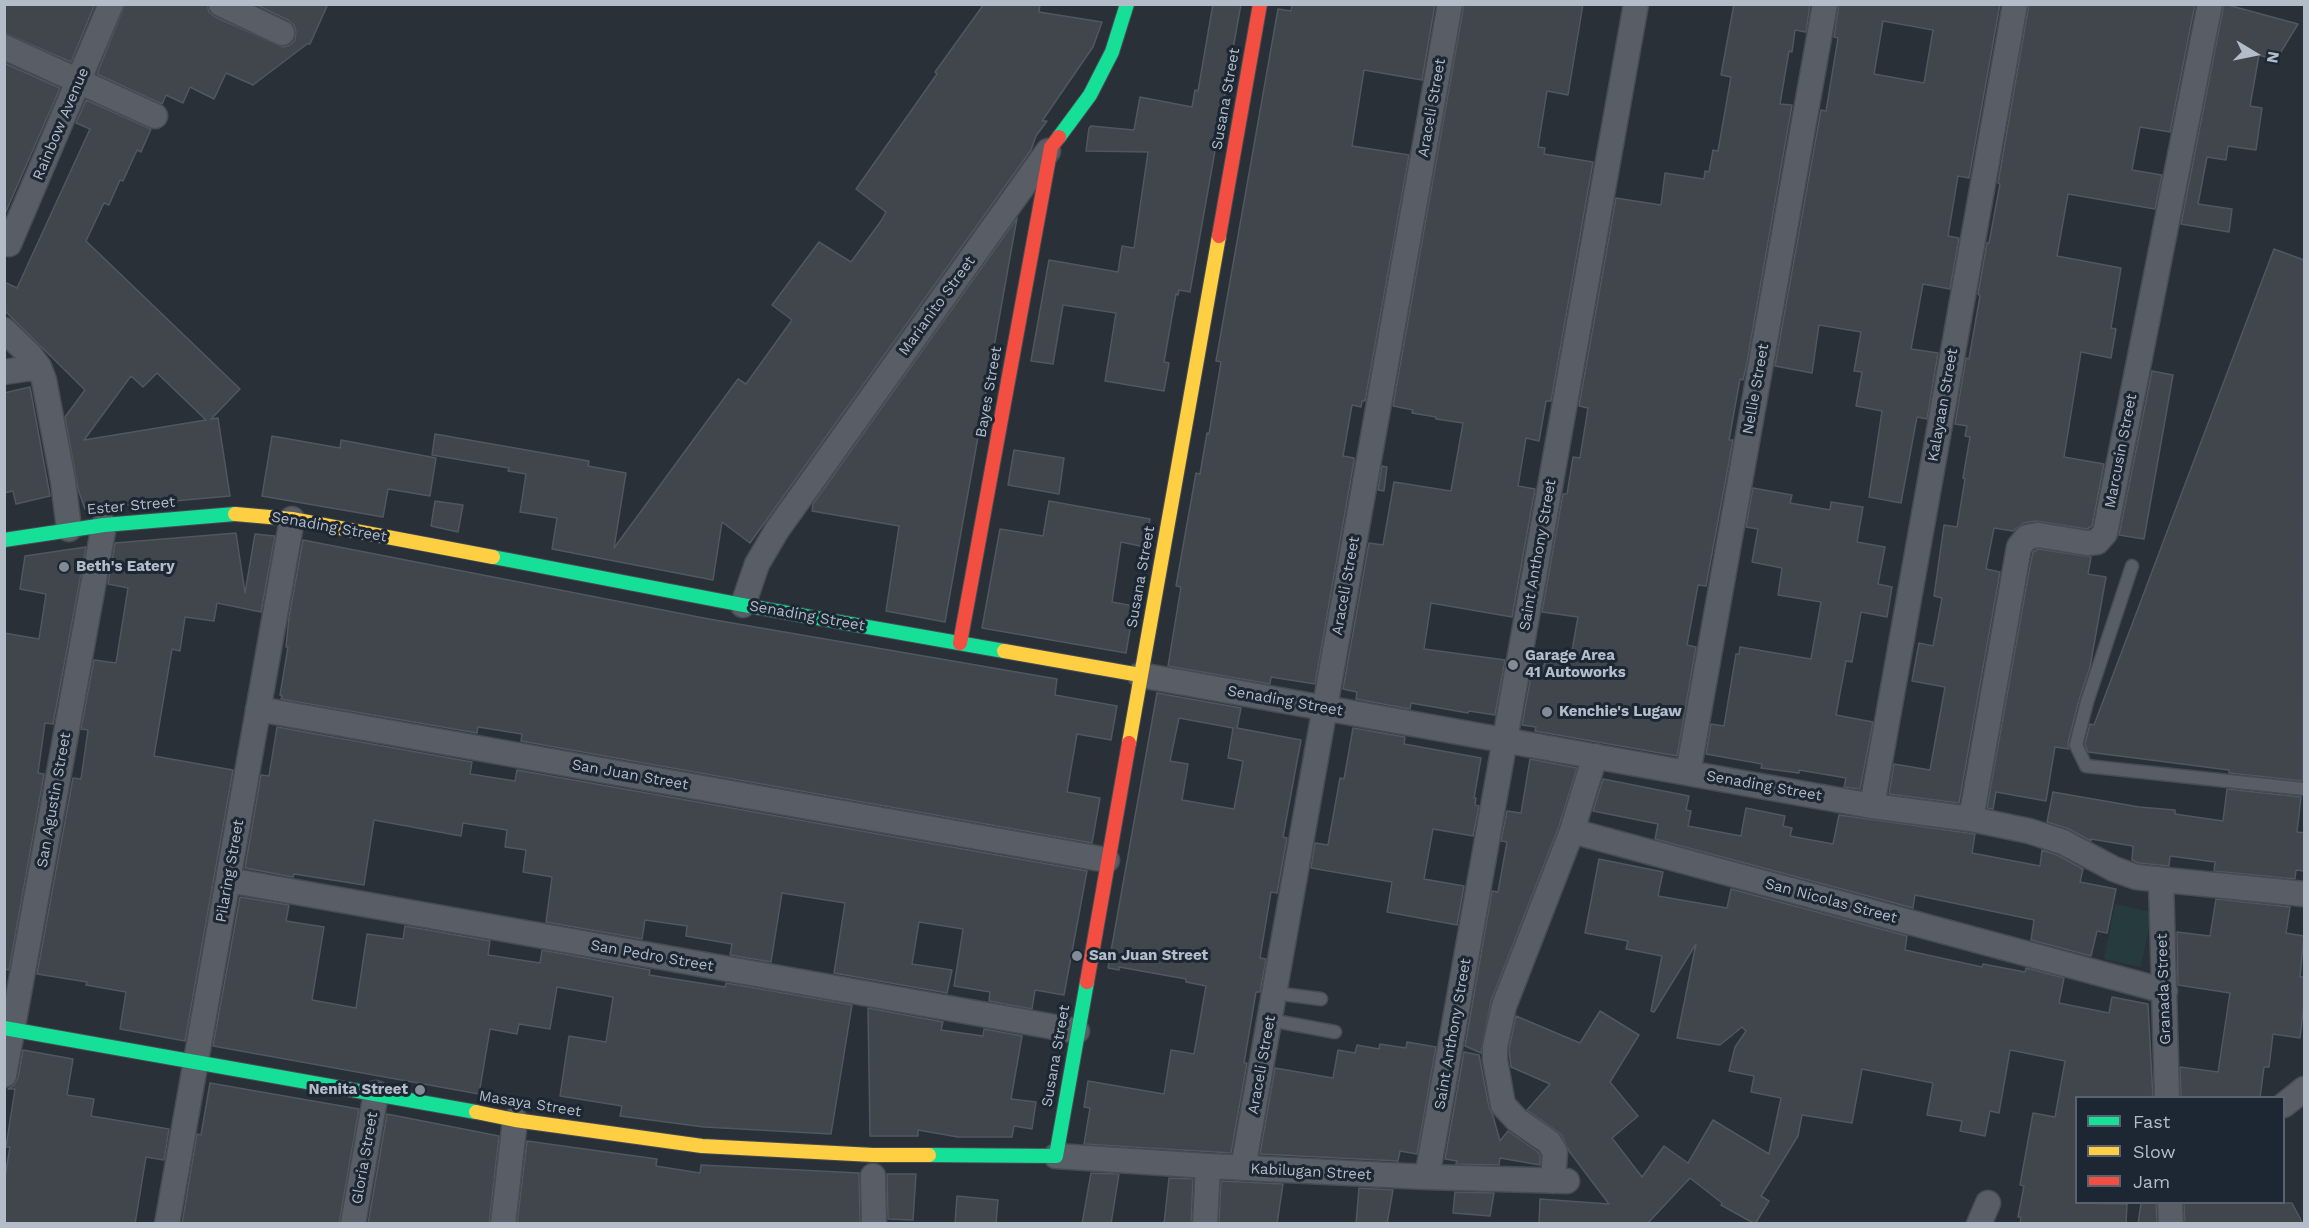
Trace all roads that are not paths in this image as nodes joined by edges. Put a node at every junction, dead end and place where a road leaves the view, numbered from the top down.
1 (111, 4) edge
2 (221, 4) edge
3 (1127, 4) edge
4 (1260, 4) edge
5 (1450, 4) edge
6 (1636, 4) edge
7 (1825, 4) edge
8 (2015, 4) edge
9 (2210, 4) edge
10 (282, 33) dead end
11 (4, 47) edge
12 (79, 82) junction
13 (154, 116) dead end
14 (1051, 147) junction
15 (9, 244) dead end
16 (4, 330) edge
17 (39, 367) junction
18 (4, 372) edge
19 (261, 515) joint
20 (292, 519) junction
21 (104, 525) junction
22 (69, 529) junction
23 (4, 540) edge
24 (2132, 566) dead end
25 (743, 605) junction
26 (960, 643) junction
27 (1140, 675) junction
28 (1325, 708) junction
29 (258, 709) junction
30 (1505, 740) junction
31 (1595, 756) junction
32 (1688, 773) junction
33 (2304, 789) edge
34 (1872, 806) junction
35 (1971, 819) junction
36 (1572, 831) junction
37 (1107, 860) junction
38 (228, 880) junction
39 (2161, 880) junction
40 (2304, 894) edge
41 (2165, 991) junction
42 (1274, 993) junction
43 (1321, 999) dead end
44 (1270, 1020) junction
45 (9, 1029) edge
46 (1077, 1031) junction
47 (1335, 1032) dead end
48 (196, 1061) junction
49 (4, 1075) edge
50 (2304, 1089) edge
51 (376, 1092) junction
52 (2167, 1096) edge
53 (2285, 1103) edge
54 (515, 1120) junction
55 (1056, 1156) junction
56 (873, 1166) junction
57 (1208, 1167) junction
58 (1243, 1168) junction
59 (1427, 1177) junction
60 (2170, 1204) edge
61 (167, 1224) edge
62 (353, 1224) edge
63 (503, 1224) edge
64 (874, 1224) edge
65 (1204, 1224) edge
66 (2171, 1224) edge

1 - 12 street, Rainbow Avenue
2 - 10 street
3 - 14 street, Marianito Street
4 - 27 street, Susana Street
5 - 28 street, Araceli Street
6 - 30 street, Saint Anthony Street
7 - 32 street, Nellie Street
8 - 34 street, Kalayaan Street
9 - 35 street, Marcusin Street
11 - 12 street
12 - 13 street
12 - 15 street, Rainbow Avenue
14 - 25 street, Marianito Street
14 - 26 street, Bayes Street
16 - 17 street
17 - 18 street
17 - 22 street
19 - 20 street, Senading Street
19 - 21 street, Ester Street
20 - 25 street, Senading Street
20 - 29 street, Pilaring Street
21 - 22 street, Ester Street
21 - 45 street, San Agustin Street
22 - 23 street, Ester Street
24 - 33 lane
25 - 26 street, Senading Street
26 - 27 street, Senading Street
27 - 28 street, Senading Street
27 - 37 street, Susana Street
28 - 30 street, Senading Street
28 - 42 street, Araceli Street
29 - 37 street, San Juan Street
29 - 38 street, Pilaring Street
30 - 31 street, Senading Street
30 - 59 street, Saint Anthony Street
31 - 32 street, Senading Street
31 - 36 street
32 - 34 street, Senading Street
34 - 35 street, Senading Street
35 - 39 street, Senading Street
36 - 41 street, San Nicolas Street
36 - 59 street, Kabilugan Street
37 - 46 street, Susana Street
38 - 46 street, San Pedro Street
38 - 48 street, Pilaring Street
39 - 40 street, Senading Street
39 - 41 street, Granada Street
41 - 52 street, Granada Street
42 - 43 lane
42 - 44 street, Araceli Street
44 - 47 lane
44 - 58 street, Araceli Street
45 - 48 street, Masaya Street
45 - 49 street, San Agustin Street
46 - 55 street, Susana Street
48 - 51 street, Masaya Street
48 - 61 street, Pilaring Street
50 - 53 street
51 - 54 street, Masaya Street
51 - 62 street, Gloria Street
54 - 56 street, Masaya Street
54 - 63 street
55 - 56 street, Masaya Street
55 - 57 street, Kabilugan Street
56 - 64 street
57 - 58 street, Kabilugan Street
57 - 65 street
58 - 59 street, Kabilugan Street
60 - 66 street

